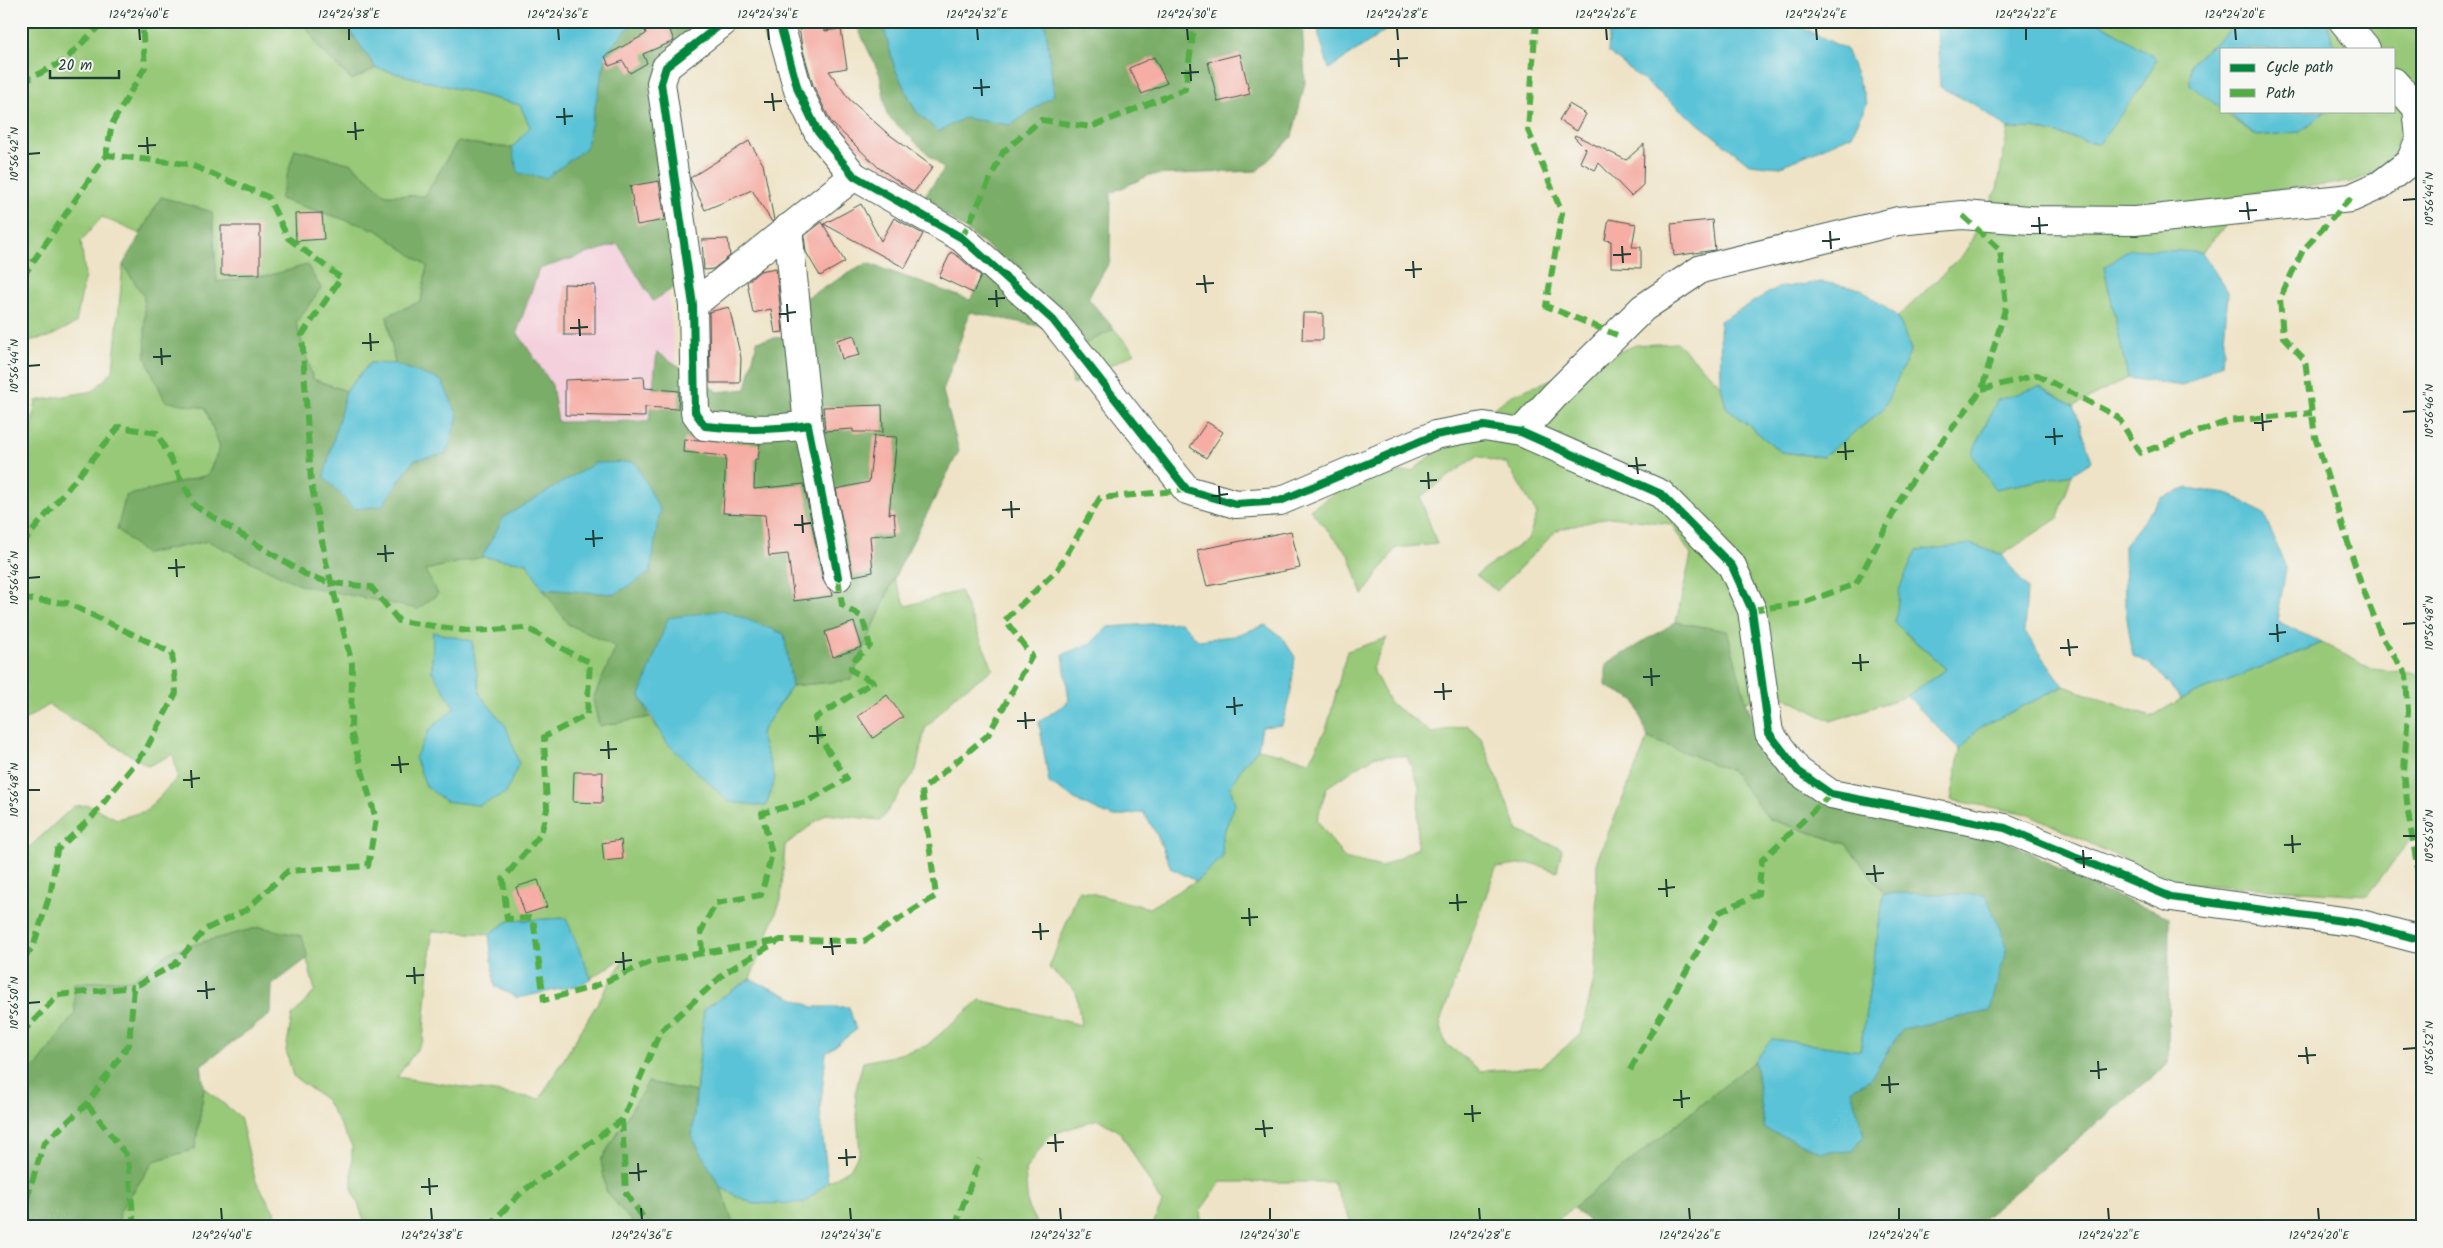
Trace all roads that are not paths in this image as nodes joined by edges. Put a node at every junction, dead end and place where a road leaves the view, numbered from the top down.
1 (725, 21) edge
2 (779, 21) edge
3 (2343, 21) edge
4 (2365, 48) edge
5 (2396, 84) edge
6 (854, 176) junction
7 (788, 228) junction
8 (693, 304) junction
9 (808, 425) junction
10 (1522, 432) junction
11 (838, 577) dead end
12 (2422, 940) edge

1 - 8 street
2 - 6 street
3 - 4 street
5 - 10 street
6 - 7 street
6 - 10 street
7 - 8 street
7 - 9 street
8 - 9 street
9 - 11 street
10 - 12 street

